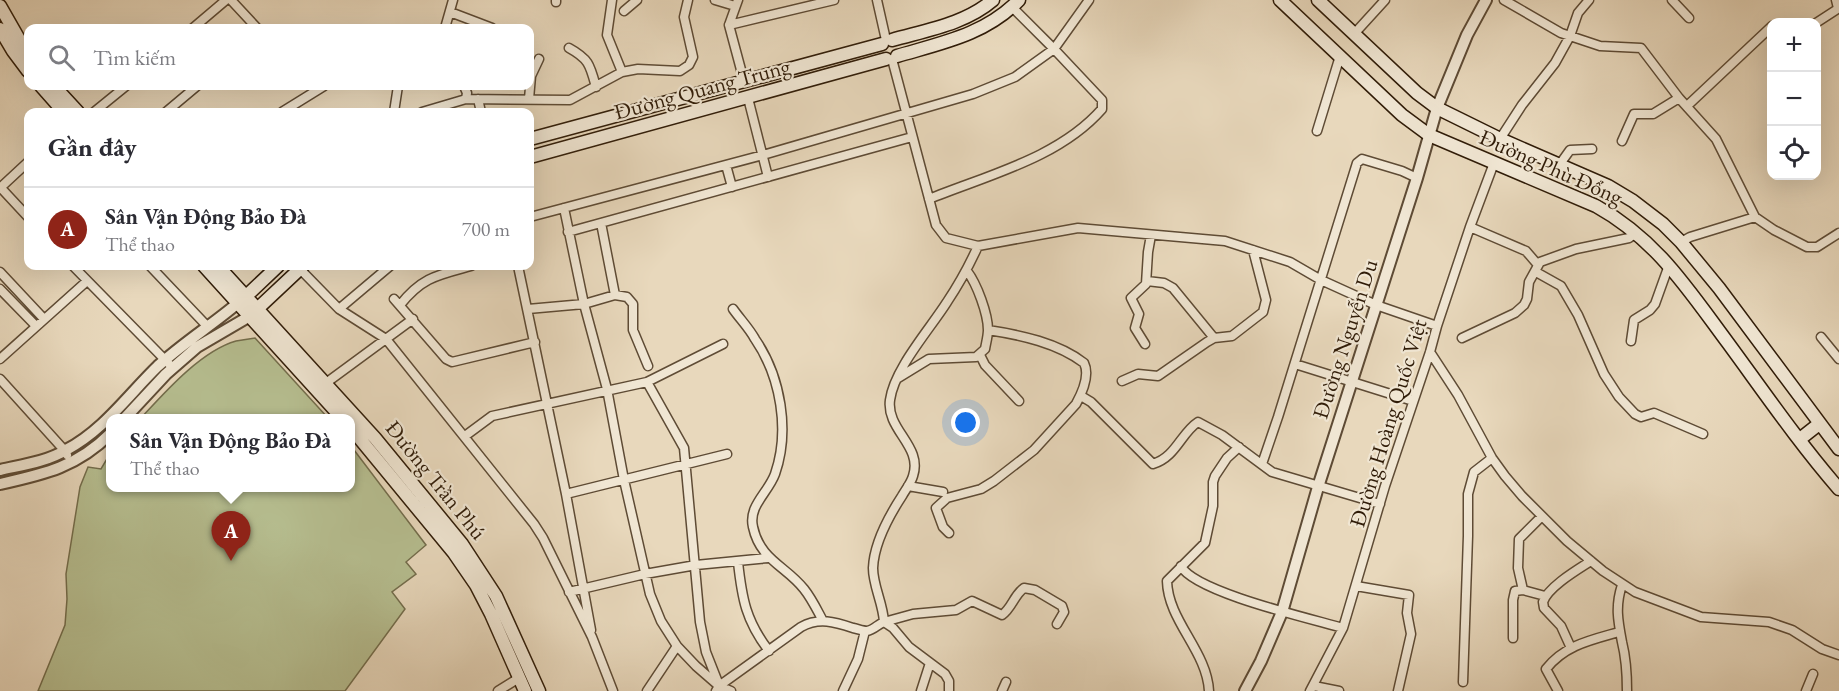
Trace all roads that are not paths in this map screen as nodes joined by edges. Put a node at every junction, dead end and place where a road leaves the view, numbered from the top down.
1 (226, 0) edge
2 (231, 0) edge
3 (453, 0) edge
4 (612, 0) edge
5 (637, 0) edge
6 (688, 0) edge
7 (715, 0) edge
8 (834, 0) edge
9 (877, 0) edge
10 (993, 0) edge
11 (1089, 0) edge
12 (1281, 0) edge
13 (1318, 0) edge
14 (1385, 0) edge
15 (1486, 0) edge
16 (1504, 0) edge
17 (1589, 0) edge
18 (1672, 0) edge
19 (1836, 0) edge
20 (736, 3) edge
21 (1015, 4) edge
22 (0, 6) edge
23 (624, 11) dead end
24 (450, 12) junction
25 (1689, 18) dead end
26 (1821, 20) edge
27 (198, 24) edge
28 (253, 24) edge
29 (446, 24) edge
30 (482, 24) edge
31 (729, 25) junction
32 (0, 29) edge
33 (1767, 31) edge
34 (1354, 34) junction
35 (1570, 36) junction
36 (887, 41) junction
37 (24, 48) edge
38 (568, 48) dead end
39 (1054, 49) junction
40 (1340, 56) junction
41 (892, 58) junction
42 (539, 59) dead end
43 (24, 66) edge
44 (534, 70) edge
45 (622, 72) junction
46 (744, 81) junction
47 (596, 87) junction
48 (45, 90) edge
49 (58, 90) edge
50 (121, 90) edge
51 (192, 90) edge
52 (314, 90) edge
53 (397, 90) edge
54 (466, 90) edge
55 (530, 90) edge
56 (748, 98) junction
57 (1679, 98) junction
58 (466, 99) junction
59 (478, 99) junction
60 (529, 99) junction
61 (1687, 106) junction
62 (60, 108) edge
63 (74, 108) edge
64 (99, 108) edge
65 (171, 108) edge
66 (288, 108) edge
67 (395, 108) edge
68 (436, 108) edge
69 (480, 108) edge
70 (1437, 108) junction
71 (906, 112) junction
72 (1317, 131) dead end
73 (1429, 135) junction
74 (912, 137) junction
75 (534, 138) edge
76 (1500, 139) junction
77 (1622, 141) dead end
78 (1592, 149) dead end
79 (763, 155) junction
80 (534, 156) edge
81 (1494, 163) junction
82 (1560, 164) junction
83 (726, 165) junction
84 (24, 166) edge
85 (768, 177) junction
86 (1417, 178) junction
87 (0, 187) edge
88 (732, 187) junction
89 (929, 199) junction
90 (564, 208) junction
91 (24, 213) edge
92 (534, 216) edge
93 (1755, 217) junction
94 (601, 223) junction
95 (1470, 227) junction
96 (568, 232) junction
97 (1636, 233) junction
98 (1839, 233) edge
99 (1151, 235) junction
100 (1681, 242) junction
101 (978, 246) junction
102 (1253, 250) junction
103 (1669, 265) junction
104 (1537, 268) junction
105 (77, 270) edge
106 (154, 270) edge
107 (209, 270) edge
108 (221, 270) edge
109 (274, 270) edge
110 (297, 270) edge
111 (303, 270) edge
112 (385, 270) edge
113 (442, 270) edge
114 (519, 270) edge
115 (967, 271) junction
116 (0, 272) edge
117 (1321, 280) junction
118 (87, 281) junction
119 (1147, 281) junction
120 (0, 289) edge
121 (615, 295) junction
122 (242, 299) junction
123 (584, 304) junction
124 (1376, 305) junction
125 (339, 309) junction
126 (528, 309) junction
127 (733, 309) dead end
128 (254, 312) junction
129 (44, 319) junction
130 (413, 320) junction
131 (207, 326) junction
132 (1437, 326) junction
133 (36, 327) junction
134 (988, 330) junction
135 (1821, 337) dead end
136 (1214, 338) junction
137 (1462, 338) dead end
138 (386, 339) junction
139 (1631, 341) dead end
140 (535, 342) junction
141 (723, 344) dead end
142 (1145, 344) dead end
143 (1430, 352) junction
144 (980, 355) junction
145 (0, 359) edge
146 (1839, 359) edge
147 (169, 364) junction
148 (1294, 364) junction
149 (648, 366) dead end
150 (898, 378) junction
151 (0, 379) edge
152 (1122, 381) dead end
153 (647, 382) junction
154 (326, 383) junction
155 (1352, 383) junction
156 (607, 389) junction
157 (1081, 396) junction
158 (1413, 401) junction
159 (547, 402) junction
160 (1018, 402) dead end
161 (114, 414) edge
162 (128, 414) edge
163 (339, 414) edge
164 (354, 414) edge
165 (355, 416) edge
166 (106, 421) edge
167 (1820, 424) junction
168 (355, 433) edge
169 (1703, 434) dead end
170 (465, 436) junction
171 (106, 437) edge
172 (1800, 440) junction
173 (1239, 447) junction
174 (1839, 449) edge
175 (65, 451) junction
176 (727, 454) dead end
177 (1492, 458) junction
178 (69, 464) junction
179 (1262, 464) junction
180 (687, 465) junction
181 (0, 470) edge
182 (624, 480) junction
183 (0, 484) edge
184 (908, 486) junction
185 (1318, 487) junction
186 (1839, 489) edge
187 (943, 492) dead end
188 (566, 494) junction
189 (1380, 504) junction
190 (1542, 516) junction
191 (949, 533) dead end
192 (768, 558) junction
193 (1591, 561) junction
194 (738, 562) junction
195 (696, 565) junction
196 (1181, 566) junction
197 (645, 574) junction
198 (1622, 585) junction
199 (1356, 586) junction
200 (584, 588) junction
201 (1523, 590) junction
202 (569, 592) junction
203 (1545, 596) junction
204 (1282, 612) junction
205 (823, 621) junction
206 (884, 622) junction
207 (1057, 624) dead end
208 (1343, 628) junction
209 (865, 631) junction
210 (1619, 632) junction
211 (592, 637) junction
212 (1514, 638) dead end
213 (677, 646) junction
214 (1571, 648) junction
215 (769, 651) junction
216 (1839, 655) edge
217 (930, 663) junction
218 (1813, 674) dead end
219 (519, 678) junction
220 (1006, 682) dead end
221 (1463, 682) dead end
222 (718, 688) edge
223 (1312, 688) edge
224 (498, 691) edge
225 (525, 691) edge
226 (539, 691) edge
227 (613, 691) edge
228 (646, 691) edge
229 (731, 691) edge
230 (843, 691) edge
231 (921, 691) edge
232 (949, 691) edge
233 (1002, 691) edge
234 (1209, 691) edge
235 (1245, 691) edge
236 (1340, 691) edge
237 (1398, 691) edge
238 (1558, 691) edge
239 (1627, 691) edge
240 (1806, 691) edge

1 - 27 street
2 - 28 street
3 - 24 street
4 - 45 street
5 - 23 street
6 - 45 street
7 - 20 street
8 - 31 street
9 - 36 street
10 - 36 main road, Đường Quang Trung
11 - 39 street
12 - 40 main road, Đường Phù Đổng
13 - 34 main road, Đường Phù Đổng
14 - 34 street
15 - 70 street, Đường Nguyễn Du
16 - 35 street
17 - 35 street
18 - 25 street
19 - 26 street
20 - 31 street
21 - 39 street
21 - 41 main road, Đường Quang Trung
22 - 37 main road
24 - 29 street
24 - 30 street
31 - 46 street
32 - 43 main road
33 - 61 street
34 - 70 main road, Đường Phù Đổng
35 - 57 street
35 - 76 street
36 - 41 main road
36 - 46 main road, Đường Quang Trung
38 - 47 street
39 - 71 street
39 - 89 street
40 - 72 street
40 - 73 main road, Đường Phù Đổng
41 - 56 main road, Đường Quang Trung
41 - 71 street
42 - 44 street
45 - 47 street
46 - 75 main road, Đường Quang Trung
47 - 60 street
48 - 62 main road
49 - 63 main road
50 - 64 street
51 - 65 street
52 - 66 street
53 - 67 street
54 - 58 street
55 - 60 street
56 - 79 street
56 - 80 main road, Đường Quang Trung
57 - 61 street
57 - 77 street
58 - 59 street
58 - 68 street
59 - 60 street
59 - 69 street
61 - 93 street
70 - 73 street, Đường Nguyễn Du
70 - 76 main road, Đường Phù Đổng
71 - 74 street
71 - 79 street
73 - 81 main road, Đường Phù Đổng
73 - 86 street, Đường Nguyễn Du
74 - 85 street
74 - 89 street
76 - 82 main road, Đường Phù Đổng
78 - 82 street
79 - 83 street
79 - 85 street
81 - 95 street, Đường Hoàng Quốc Việt
81 - 97 main road, Đường Phù Đổng
82 - 100 main road, Đường Phù Đổng
83 - 88 street
83 - 90 street
84 - 87 street
85 - 88 street
86 - 117 street
86 - 124 street, Đường Nguyễn Du
87 - 91 street
88 - 94 street
89 - 101 street
90 - 92 street
90 - 96 street
93 - 98 street
93 - 100 street
94 - 96 street
94 - 121 street
95 - 104 street
95 - 132 street, Đường Hoàng Quốc Việt
96 - 123 street
97 - 103 main road, Đường Phù Đổng
97 - 104 street
99 - 101 street
99 - 102 street
99 - 119 street
100 - 167 main road, Đường Phù Đổng
101 - 115 street
102 - 117 street
102 - 136 street
103 - 139 street
103 - 172 main road, Đường Phù Đổng
104 - 137 street
104 - 169 street
105 - 118 street
106 - 131 street
107 - 122 main road, Đường Trần Phú
108 - 122 main road, Đường Trần Phú
109 - 122 main road
110 - 128 main road
111 - 125 street
112 - 125 street
113 - 130 street
114 - 126 street
115 - 134 street
115 - 150 street
116 - 129 street
117 - 124 street
117 - 148 street
118 - 129 street
118 - 147 street
119 - 136 street
119 - 142 street
120 - 133 street
121 - 123 street
121 - 149 street
122 - 128 main road, Đường Trần Phú
122 - 131 street
123 - 126 street
123 - 156 street
124 - 132 street
124 - 155 street, Đường Nguyễn Du
125 - 138 street
126 - 140 street
127 - 192 street
128 - 147 street
128 - 154 main road, Đường Trần Phú
128 - 163 main road, Đường Trần Phú
129 - 133 street
130 - 138 street
130 - 140 street
131 - 147 street
132 - 143 street, Đường Hoàng Quốc Việt
133 - 145 street
134 - 144 street
134 - 157 street
135 - 146 street
136 - 152 street
138 - 154 street
138 - 170 street
140 - 159 street
141 - 153 street
143 - 158 street, Đường Hoàng Quốc Việt
143 - 177 street
144 - 150 street
144 - 160 street
147 - 161 street
147 - 162 street
148 - 155 street
148 - 179 street
150 - 184 street
151 - 175 street
153 - 156 street
153 - 180 street
154 - 164 main road, Đường Trần Phú
155 - 158 street
155 - 185 street, Đường Nguyễn Du
156 - 159 street
156 - 182 street
157 - 173 street
157 - 191 street
158 - 189 street, Đường Hoàng Quốc Việt
159 - 170 street
159 - 188 street
165 - 226 main road, Đường Trần Phú
166 - 175 street
167 - 172 main road
167 - 174 main road, Đường Phù Đổng
168 - 219 main road, Đường Trần Phú
170 - 202 street
171 - 178 street
172 - 186 main road, Đường Phù Đổng
173 - 179 street
173 - 196 street
175 - 178 street
175 - 181 street
176 - 180 street
177 - 190 street
177 - 221 street
178 - 183 street
179 - 185 street
180 - 182 street
180 - 195 street
182 - 188 street
182 - 197 street
184 - 187 street
184 - 206 street
185 - 189 street
185 - 204 street, Đường Nguyễn Du
188 - 200 street
189 - 199 street, Đường Hoàng Quốc Việt
190 - 193 street
190 - 201 street
192 - 194 street
192 - 205 street
193 - 198 street
193 - 203 street
194 - 195 street
194 - 215 street
195 - 197 street
195 - 222 street
196 - 204 street
196 - 234 street
197 - 200 street
197 - 213 street
198 - 210 street
198 - 216 street
199 - 208 street, Đường Hoàng Quốc Việt
199 - 237 street
200 - 202 street
200 - 211 street
201 - 203 street
201 - 212 street
202 - 211 street
203 - 214 street
204 - 208 street
204 - 235 street, Đường Nguyễn Du
205 - 209 street
205 - 215 street
206 - 207 street
206 - 209 street
206 - 217 street
208 - 223 street, Đường Hoàng Quốc Việt
209 - 230 street
210 - 214 street
210 - 239 street
211 - 227 street
213 - 222 street
213 - 228 street
214 - 238 street
215 - 222 street
217 - 231 street
217 - 232 street
218 - 240 street
219 - 224 street
219 - 225 main road, Đường Trần Phú
220 - 233 street
222 - 229 street
223 - 236 street

